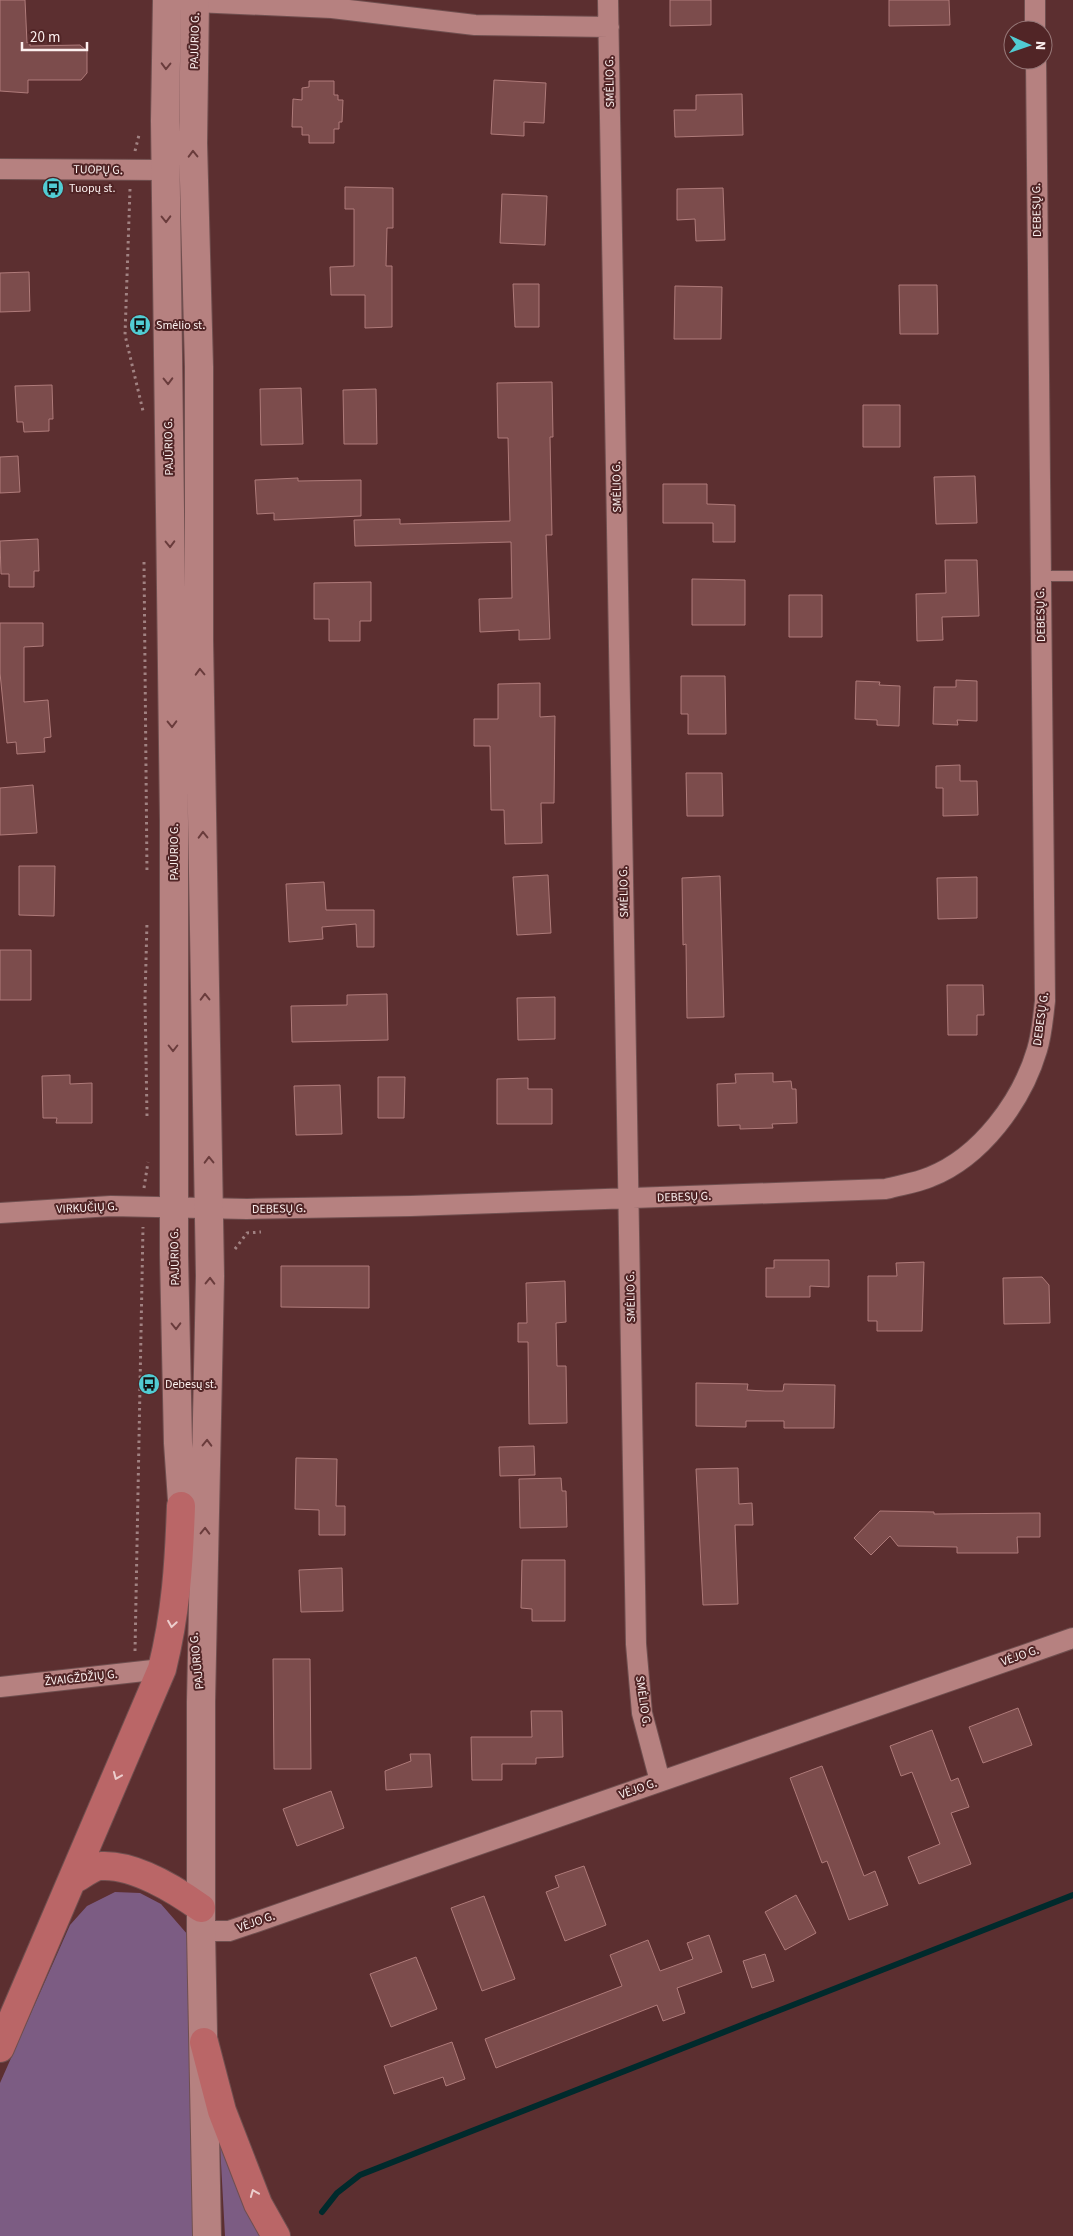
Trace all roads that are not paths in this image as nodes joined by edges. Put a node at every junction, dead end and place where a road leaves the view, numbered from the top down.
1 (167, 0) edge
2 (608, 0) edge
3 (1035, 0) edge
4 (195, 1) edge
5 (1035, 20) edge
6 (609, 27) junction
7 (1036, 70) edge
8 (0, 169) edge
9 (165, 170) junction
10 (1040, 576) junction
11 (1073, 576) edge
12 (629, 1199) junction
13 (174, 1207) junction
14 (210, 1208) junction
15 (0, 1213) edge
16 (181, 1506) junction
17 (1073, 1638) edge
18 (162, 1669) junction
19 (0, 1686) edge
20 (201, 1702) junction
21 (660, 1781) junction
22 (73, 1880) junction
23 (201, 1920) junction
24 (204, 2042) junction
25 (0, 2048) edge
26 (207, 2236) edge
27 (276, 2236) edge

1 -> 9 main road, PAJŪRIO G.
2 - 6 street, SMĖLIO G.
3 - 5 street
4 - 6 street
14 -> 4 main road, PAJŪRIO G.
6 - 12 street, SMĖLIO G.
7 - 10 street, DEBESŲ G.
8 - 9 street, TUOPŲ G.
9 -> 13 main road, PAJŪRIO G.
10 - 11 lane
10 - 12 street, DEBESŲ G.
12 - 14 street, DEBESŲ G.
12 - 21 street, SMĖLIO G.
13 - 14 street, DEBESŲ G.
13 - 15 street, VIRKUČIŲ G.
13 -> 16 main road, PAJŪRIO G.
20 -> 14 main road, PAJŪRIO G.
16 -> 18 highway
16 - 20 main road, PAJŪRIO G.
17 - 21 street, VĖJO G.
18 - 19 street, ŽVAIGŽDŽIŲ G.
18 -> 22 highway
20 - 23 main road, PAJŪRIO G.
21 - 23 street, VĖJO G.
22 - 23 highway
22 - 25 highway
23 - 24 main road, PAJŪRIO G.
24 - 26 main road, PAJŪRIO G.
27 -> 24 highway

